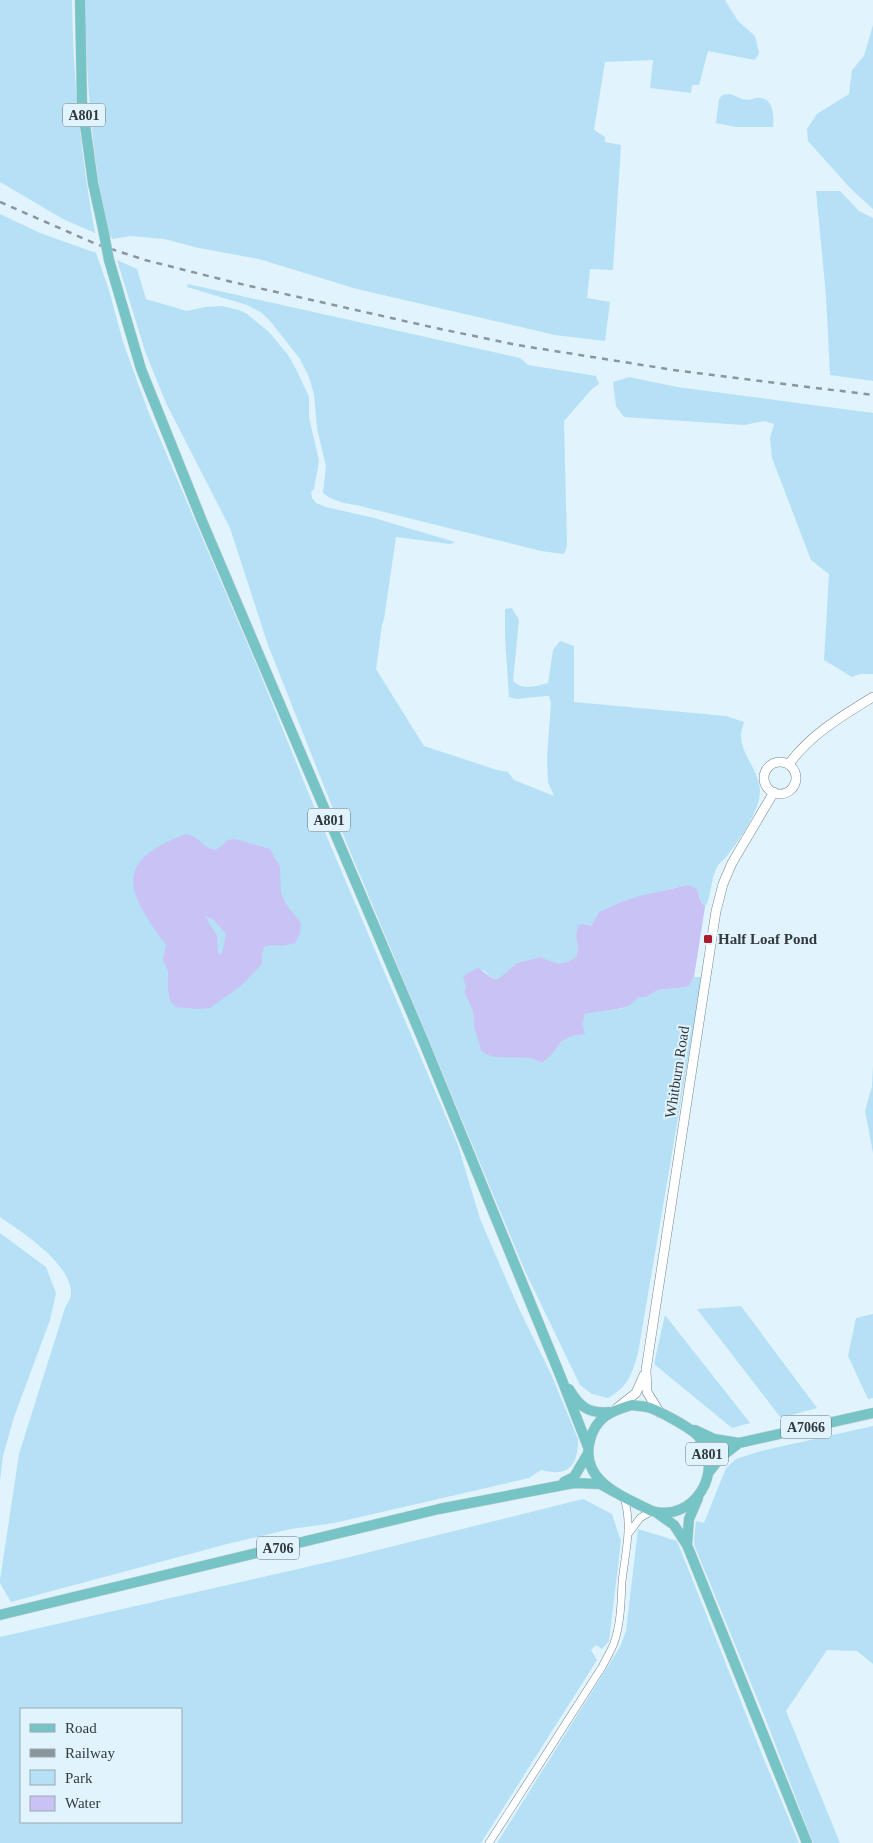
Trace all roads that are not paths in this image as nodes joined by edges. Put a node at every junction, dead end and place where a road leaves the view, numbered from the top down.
1 (80, 0) edge
2 (873, 697) edge
3 (789, 764) junction
4 (774, 792) junction
5 (646, 1370) junction
6 (560, 1375) junction
7 (612, 1411) junction
8 (660, 1413) junction
9 (873, 1413) edge
10 (682, 1425) junction
11 (739, 1443) junction
12 (588, 1451) junction
13 (709, 1472) junction
14 (556, 1487) junction
15 (702, 1491) junction
16 (620, 1495) junction
17 (654, 1512) junction
18 (628, 1533) junction
19 (687, 1545) junction
20 (0, 1615) edge
21 (490, 1843) edge
22 (807, 1843) edge

1 - 6 main road, A801, bridge
2 - 3 main road
3 - 4 main road
3 - 4 main road
4 - 5 main road, Whitburn Road
5 - 7 main road, Whitburn Road
5 - 8 main road, Whitburn Road
6 - 7 main road, A801
6 - 12 main road, A801
7 - 8 main road, A801
7 - 12 main road
8 - 10 main road, A801
9 - 11 main road, A7066
10 - 11 main road, A7066
10 - 13 main road, A801
11 - 13 main road, A7066
12 - 14 main road, A706
12 - 16 main road, A801
13 - 15 main road, A801
14 - 16 main road, A706
14 - 20 main road, A706
15 - 17 main road, A801
15 - 19 main road, A801
16 - 17 main road, A801
16 - 18 street
17 - 18 street
17 - 19 main road, A801
18 - 21 street
19 - 22 main road, A801

